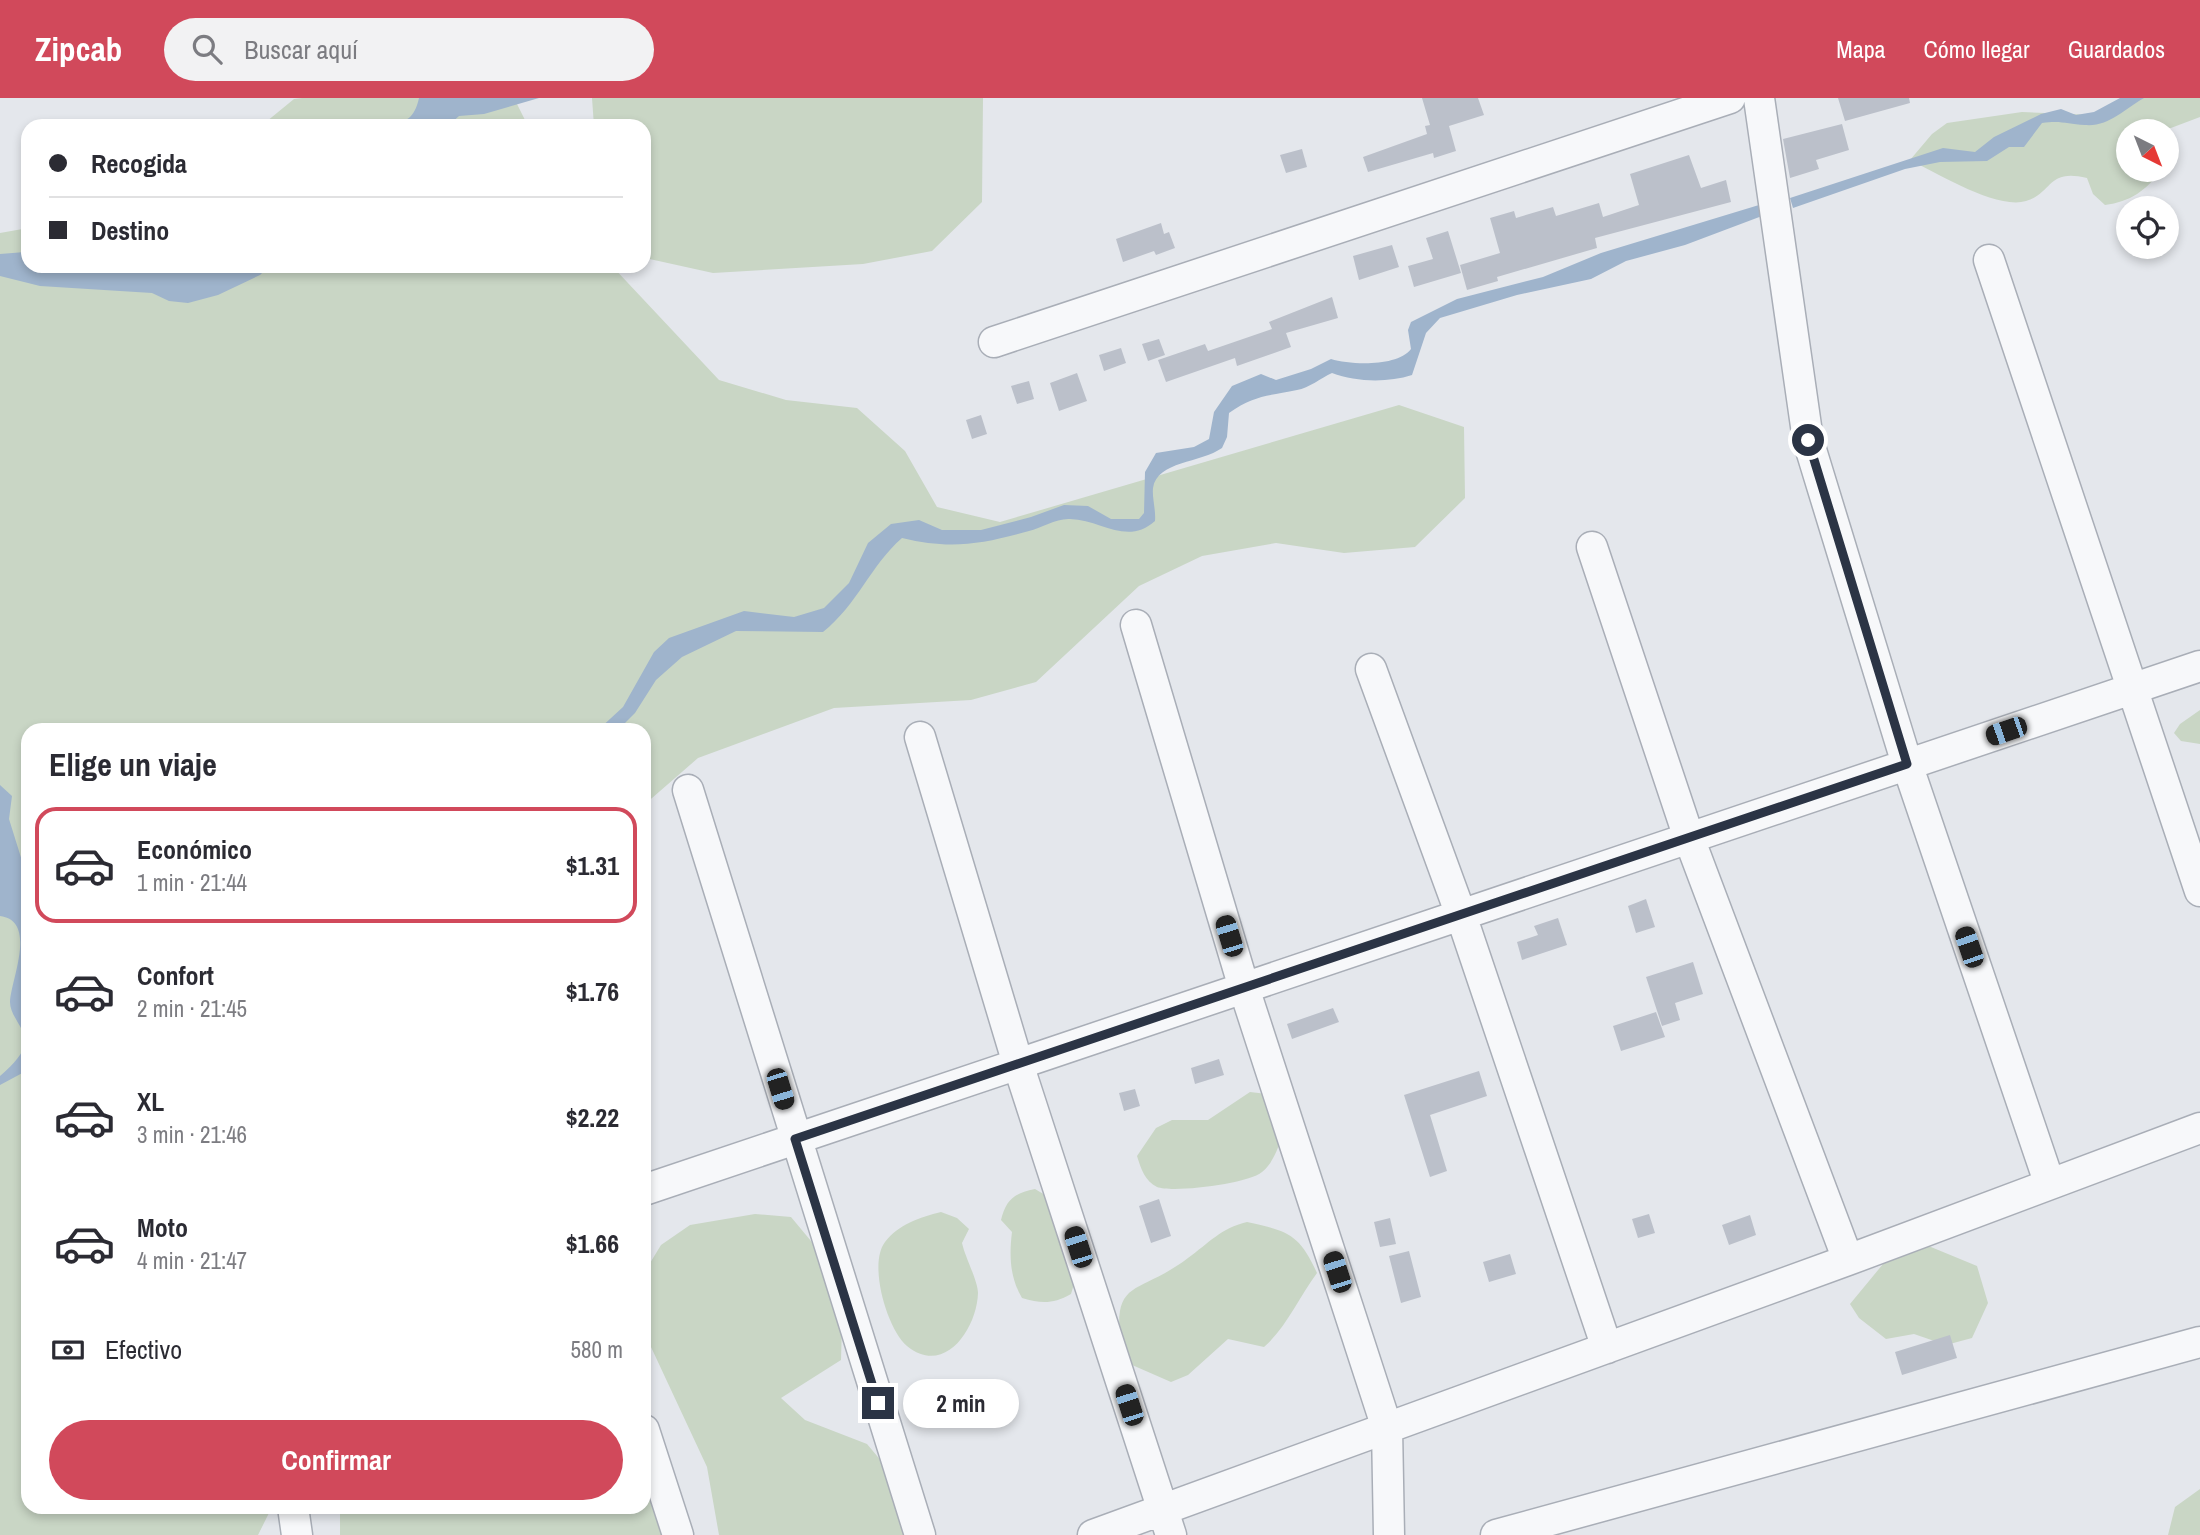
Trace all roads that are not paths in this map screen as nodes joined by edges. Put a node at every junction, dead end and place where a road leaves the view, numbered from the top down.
1 (1730, 98) edge
2 (1759, 98) edge
3 (1989, 260) dead end
4 (994, 342) dead end
5 (1592, 547) dead end
6 (1136, 625) dead end
7 (2200, 666) edge
8 (1371, 669) dead end
9 (2130, 689) junction
10 (920, 737) dead end
11 (1907, 764) junction
12 (688, 790) dead end
13 (1689, 838) junction
14 (2200, 891) edge
15 (1461, 915) junction
16 (1244, 988) junction
17 (1018, 1064) junction
18 (2200, 1128) edge
19 (795, 1139) junction
20 (2049, 1182) junction
21 (651, 1188) edge
22 (1848, 1260) junction
23 (2200, 1342) edge
24 (1607, 1348) junction
25 (1387, 1428) junction
26 (651, 1452) edge
27 (294, 1514) edge
28 (1167, 1522) edge
29 (297, 1535) edge
30 (678, 1535) edge
31 (920, 1535) edge
32 (1093, 1535) edge
33 (1389, 1535) edge
34 (1496, 1535) edge

1 - 4 street
2 - 11 street
3 - 9 street
5 - 13 street
6 - 16 street
7 - 9 street
8 - 15 street
9 - 11 street
9 - 14 street
10 - 17 street
11 - 13 street
11 - 20 street
12 - 19 street
13 - 15 street
13 - 22 street
15 - 16 street
15 - 24 street
16 - 17 street
16 - 25 street
17 - 19 street
17 - 28 street
18 - 20 street
19 - 21 street
19 - 31 street
20 - 22 street
22 - 24 street
23 - 34 street
24 - 25 street
25 - 28 street
25 - 33 street
26 - 30 street
27 - 29 street
28 - 32 street

